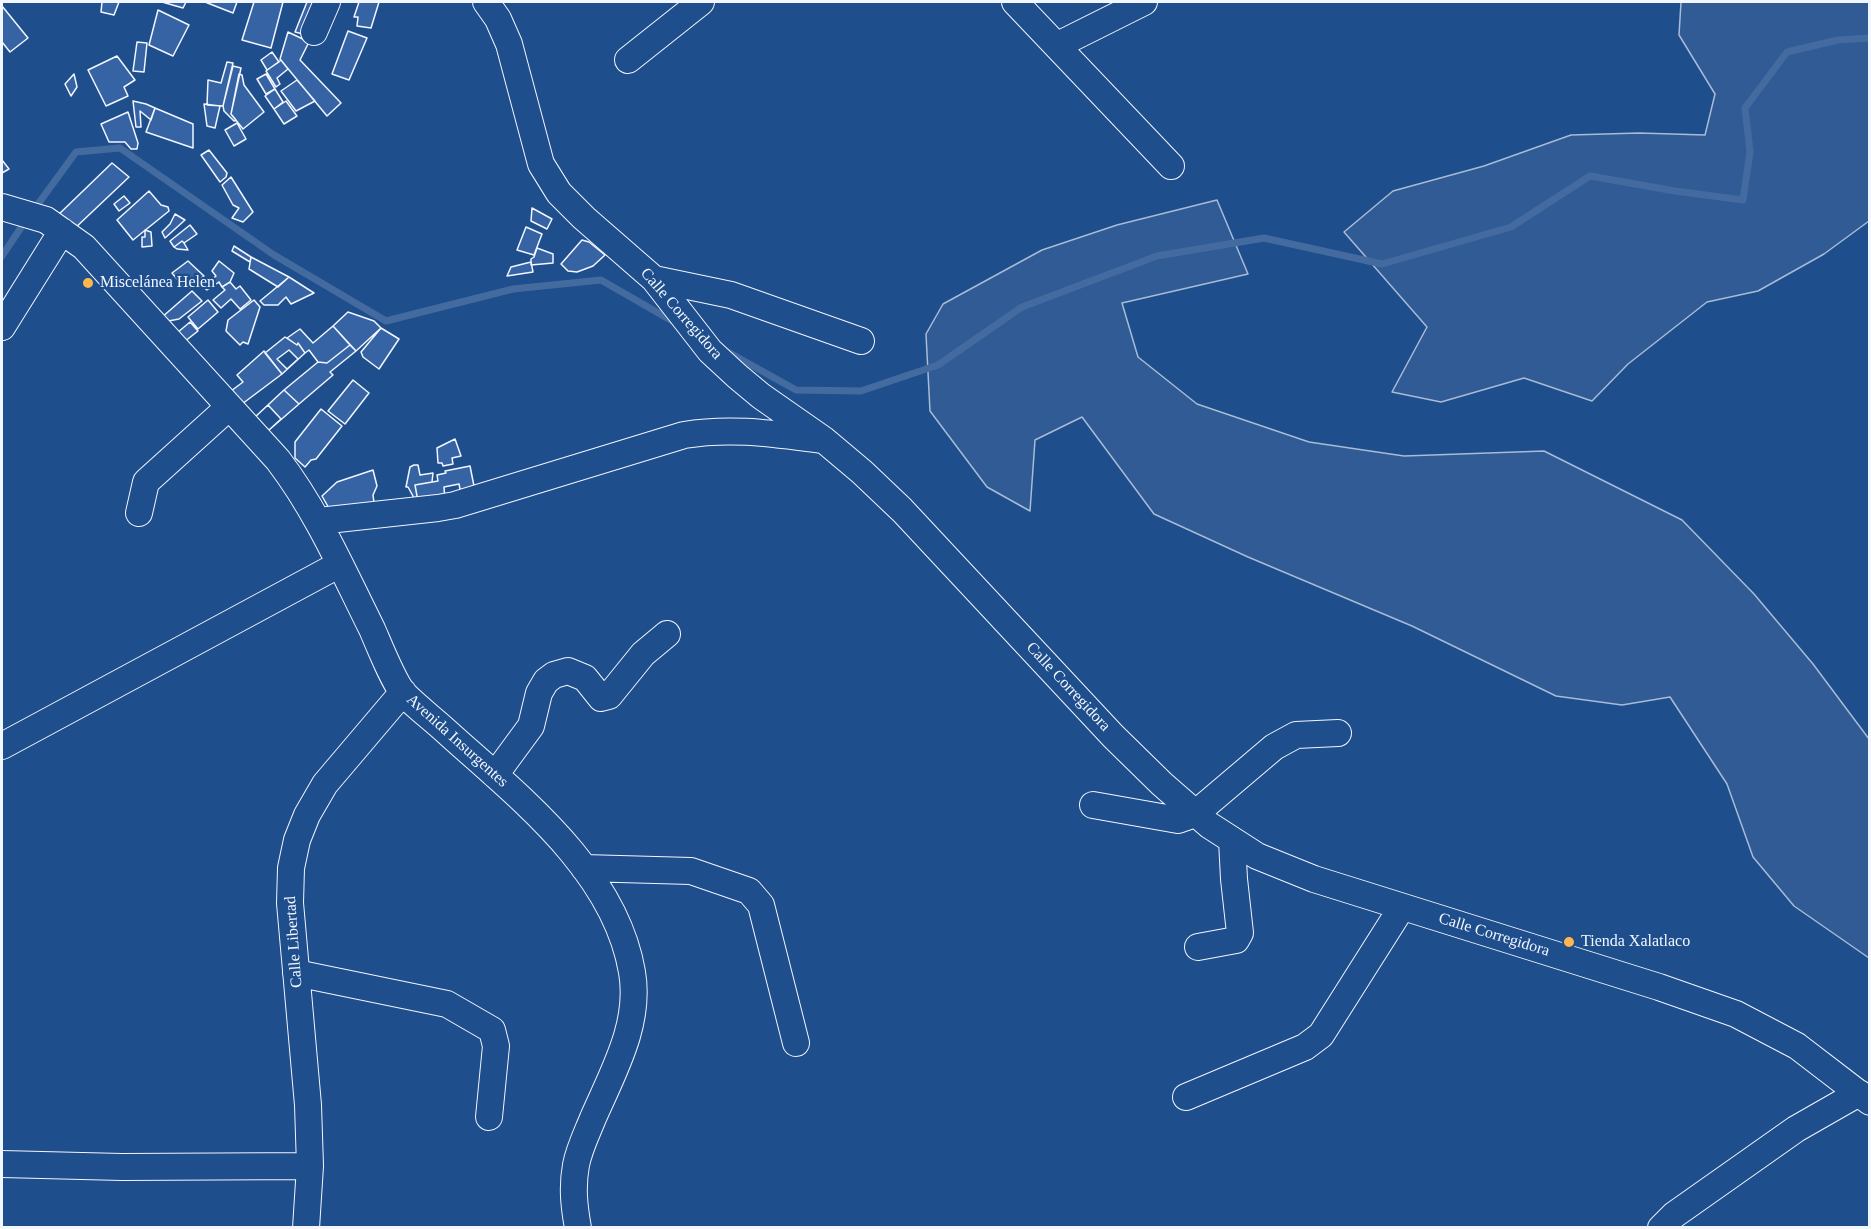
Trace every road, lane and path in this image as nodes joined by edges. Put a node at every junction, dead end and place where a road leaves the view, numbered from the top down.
1 (327, 2) edge
2 (486, 2) edge
3 (701, 2) edge
4 (1015, 2) edge
5 (1144, 2) edge
6 (314, 32) dead end
7 (1058, 45) junction
8 (627, 60) dead end
9 (1171, 166) dead end
10 (4, 208) edge
11 (54, 226) junction
12 (654, 279) junction
13 (2, 327) edge
14 (861, 341) dead end
15 (229, 407) junction
16 (824, 440) junction
17 (139, 513) dead end
18 (319, 521) junction
19 (340, 564) junction
20 (667, 634) dead end
21 (403, 692) junction
22 (1338, 733) dead end
23 (2, 746) edge
24 (495, 775) junction
25 (1093, 805) dead end
26 (1195, 814) junction
27 (1232, 840) junction
28 (584, 868) junction
29 (1402, 907) junction
30 (1198, 947) dead end
31 (296, 973) junction
32 (796, 1043) dead end
33 (1186, 1097) dead end
34 (1864, 1097) edge
35 (489, 1117) dead end
36 (2, 1164) edge
37 (310, 1166) junction
38 (306, 1227) edge
39 (578, 1227) edge
40 (1661, 1227) edge

1 - 6 street
2 - 12 street, Calle Corregidora
3 - 8 street
4 - 7 street
5 - 7 street
7 - 9 street
10 - 11 street
11 - 13 street
11 - 15 street, Avenida Insurgentes
12 - 14 street
12 - 16 street, Calle Corregidora
15 - 17 street
15 - 18 street, Avenida Insurgentes
16 - 18 street
16 - 26 street, Calle Corregidora
18 - 19 street, Avenida Insurgentes
19 - 21 street, Avenida Insurgentes
19 - 23 street
20 - 24 street
21 - 24 street, Avenida Insurgentes
21 - 31 street, Calle Libertad
22 - 26 street
24 - 28 street, Avenida Insurgentes
25 - 26 street
26 - 27 street, Calle Corregidora
27 - 29 street, Calle Corregidora
27 - 30 street
28 - 32 street
28 - 39 street, Avenida Insurgentes
29 - 33 street
29 - 34 street, Calle Corregidora
31 - 35 street
31 - 37 street, Calle Libertad
34 - 40 street
36 - 37 street
37 - 38 street, Calle Libertad

